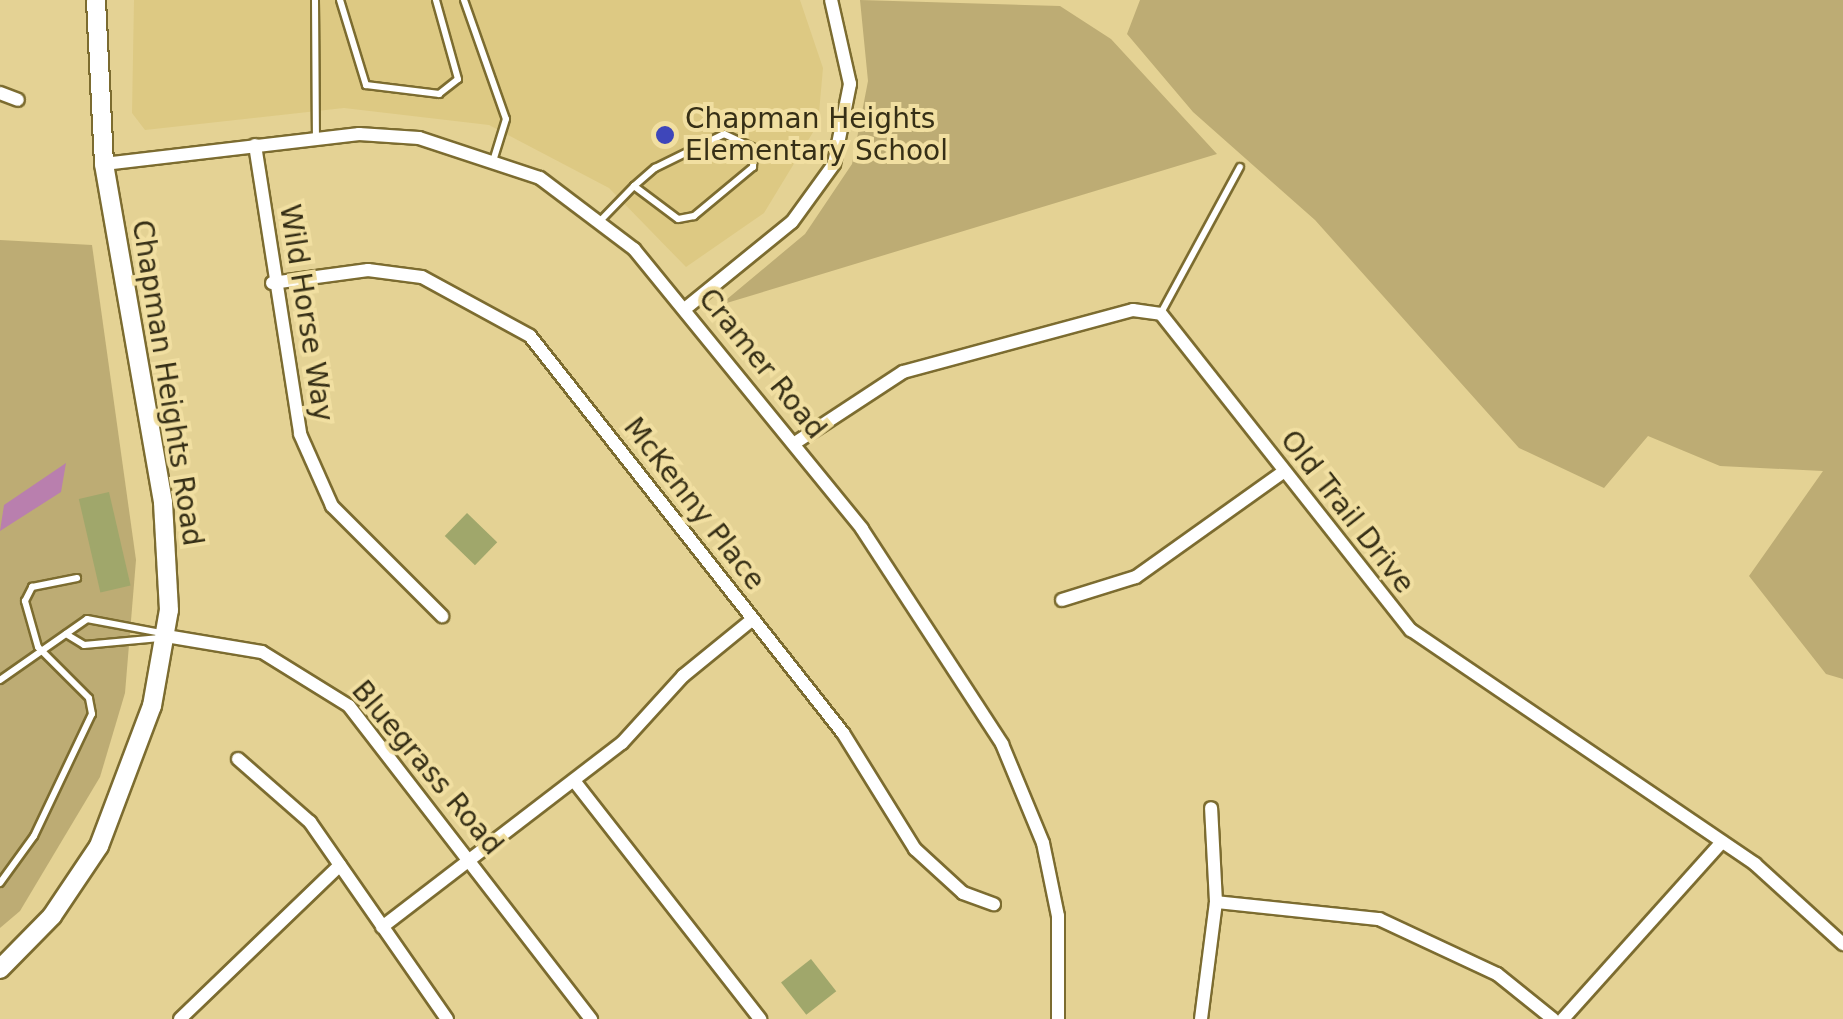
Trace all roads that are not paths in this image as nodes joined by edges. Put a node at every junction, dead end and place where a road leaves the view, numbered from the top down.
1 (96, 0) edge
2 (315, 0) edge
3 (340, 0) edge
4 (436, 0) edge
5 (464, 0) edge
6 (832, 0) edge
7 (0, 94) edge
8 (18, 100) dead end
9 (316, 139) junction
10 (255, 145) junction
11 (494, 158) junction
12 (104, 164) junction
13 (1240, 167) dead end
14 (634, 186) junction
15 (602, 220) junction
16 (272, 283) junction
17 (686, 308) junction
18 (1161, 314) junction
19 (794, 443) junction
20 (1283, 472) junction
21 (78, 578) dead end
22 (1062, 600) dead end
23 (442, 616) dead end
24 (753, 619) junction
25 (66, 634) junction
26 (166, 636) junction
27 (38, 647) junction
28 (0, 680) edge
29 (238, 759) dead end
30 (575, 782) junction
31 (1211, 808) dead end
32 (1722, 842) junction
33 (472, 859) junction
34 (340, 866) junction
35 (0, 882) edge
36 (1216, 902) junction
37 (994, 904) dead end
38 (382, 927) junction
39 (1843, 944) edge
40 (0, 970) edge
41 (180, 1019) edge
42 (447, 1019) edge
43 (592, 1019) edge
44 (760, 1019) edge
45 (1058, 1019) edge
46 (1201, 1019) edge
47 (1553, 1019) edge
48 (1562, 1019) edge

1 - 12 street, Chapman Heights Road
2 - 9 lane
3 - 4 lane
5 - 11 lane
6 - 17 street
7 - 8 street
9 - 10 street, Cramer Road
9 - 11 street, Cramer Road
10 - 12 street, Cramer Road
10 - 16 street, Wild Horse Way
11 - 15 street, Cramer Road
12 - 26 street, Chapman Heights Road
13 - 18 lane
14 - 14 lane
14 - 15 lane
15 - 17 street, Cramer Road
16 - 23 street, Wild Horse Way
16 - 24 street, McKenny Place
17 - 19 street, Cramer Road
18 - 19 street
18 - 20 street, Old Trail Drive
19 - 45 street, Cramer Road
20 - 22 street
20 - 32 street, Old Trail Drive
21 - 27 lane
24 - 30 street
24 - 37 street, McKenny Place
25 - 26 lane
25 - 26 lane
25 - 27 lane
26 - 33 street, Bluegrass Road
26 - 40 street, Chapman Heights Road
27 - 28 lane
27 - 35 lane
29 - 34 street
30 - 33 street
30 - 44 street
31 - 36 street
32 - 39 street, Old Trail Drive
32 - 48 street
33 - 38 street
33 - 43 street, Bluegrass Road
34 - 38 street
34 - 41 street
36 - 46 street
36 - 47 street
38 - 42 street

